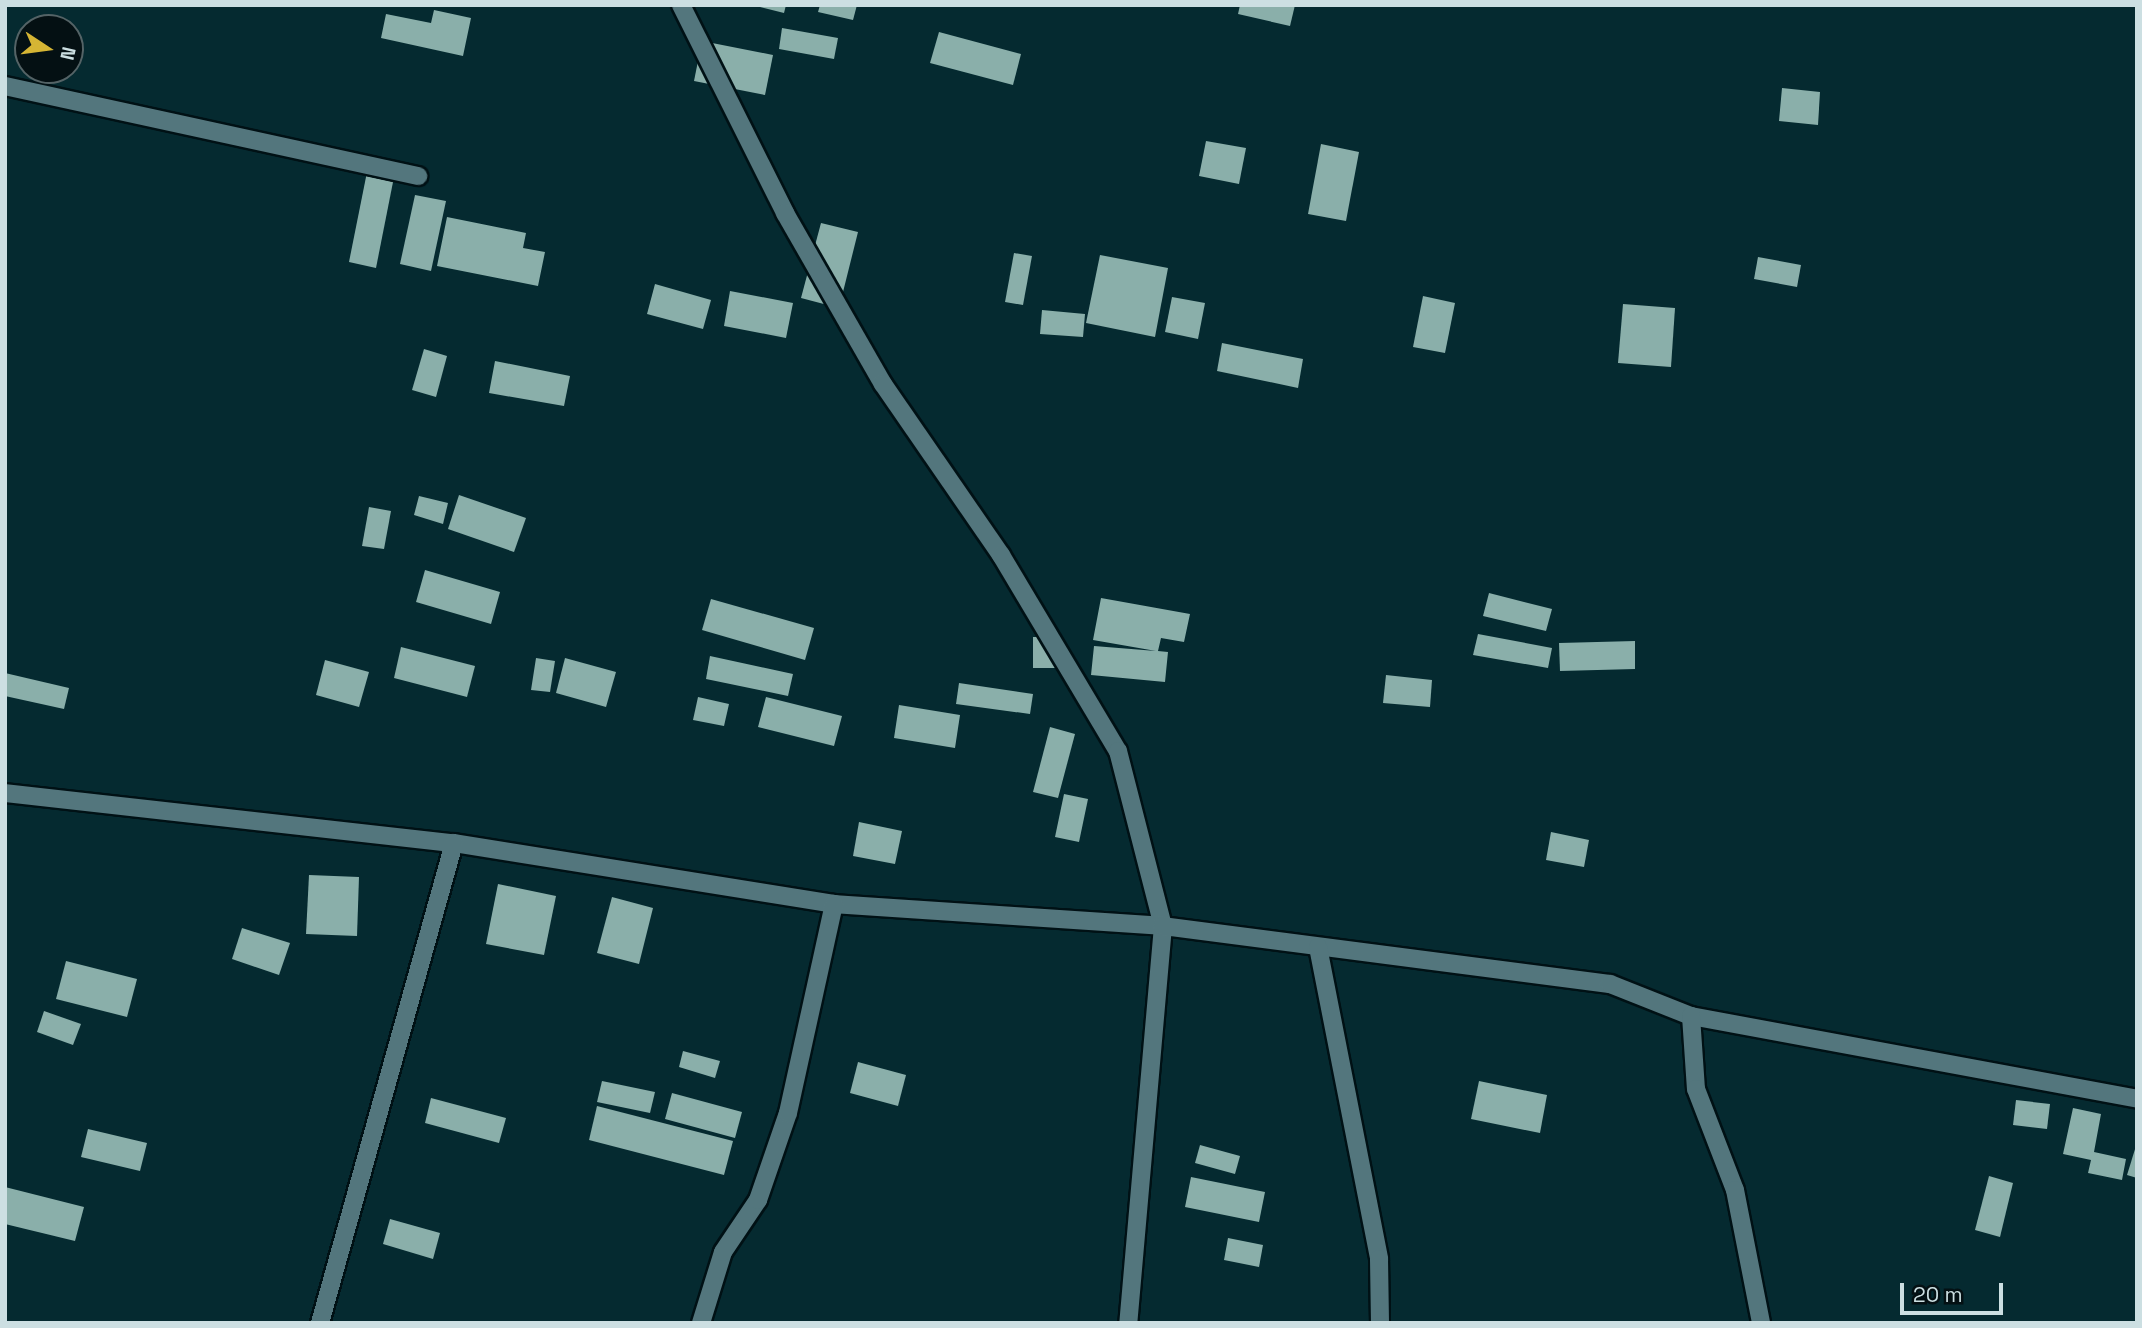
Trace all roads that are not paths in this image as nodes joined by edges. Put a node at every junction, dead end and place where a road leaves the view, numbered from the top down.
1 (681, 5) edge
2 (5, 86) edge
3 (418, 176) dead end
4 (5, 793) edge
5 (454, 843) junction
6 (834, 904) junction
7 (1163, 926) junction
8 (1318, 947) junction
9 (1691, 1016) junction
10 (2137, 1100) edge
11 (320, 1323) edge
12 (701, 1323) edge
13 (1128, 1323) edge
14 (1380, 1323) edge
15 (1761, 1323) edge

1 - 7 street
2 - 3 street
4 - 5 street
5 - 6 street
5 - 11 street
6 - 7 street
6 - 12 street
7 - 8 street
7 - 13 street
8 - 9 street
8 - 14 street
9 - 10 street
9 - 15 street

